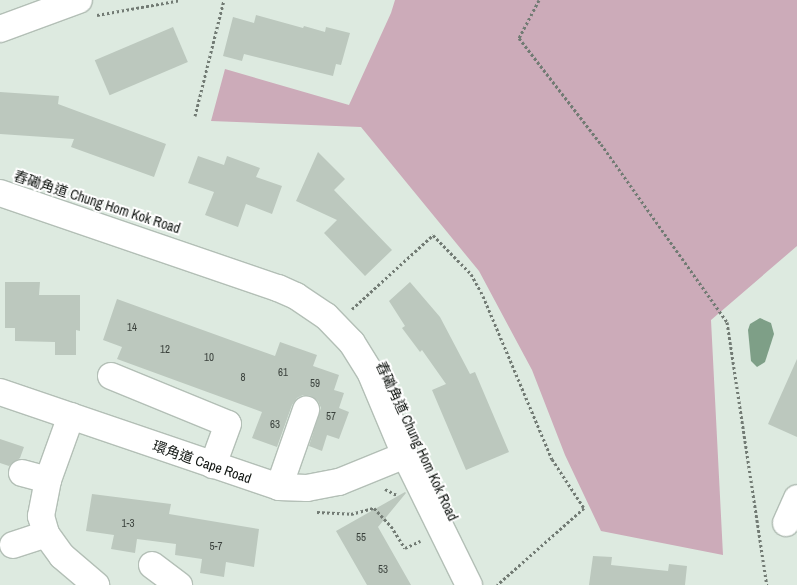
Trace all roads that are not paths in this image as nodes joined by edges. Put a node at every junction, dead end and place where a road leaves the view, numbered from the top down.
1 (79, 0) edge
2 (0, 29) edge
3 (0, 193) edge
4 (111, 376) dead end
5 (0, 392) edge
6 (306, 410) dead end
7 (71, 416) junction
8 (405, 455) junction
9 (213, 465) junction
10 (22, 473) dead end
11 (48, 480) junction
12 (279, 487) junction
13 (797, 498) edge
14 (786, 524) dead end
15 (46, 534) junction
16 (13, 544) dead end
17 (152, 565) dead end
18 (96, 585) edge
19 (179, 585) edge
20 (469, 585) edge

1 - 2 street
3 - 8 street, 舂磡角道 Chung Hom Kok Road
4 - 9 street
5 - 7 street, 環角道 Cape Road
6 - 12 street
7 - 9 street, 環角道 Cape Road
7 - 11 street
8 - 12 street, 環角道 Cape Road
8 - 20 street, 舂磡角道 Chung Hom Kok Road
9 - 12 street, 環角道 Cape Road
10 - 11 street
11 - 15 street
13 - 14 street
15 - 16 street
15 - 18 street
17 - 19 street

